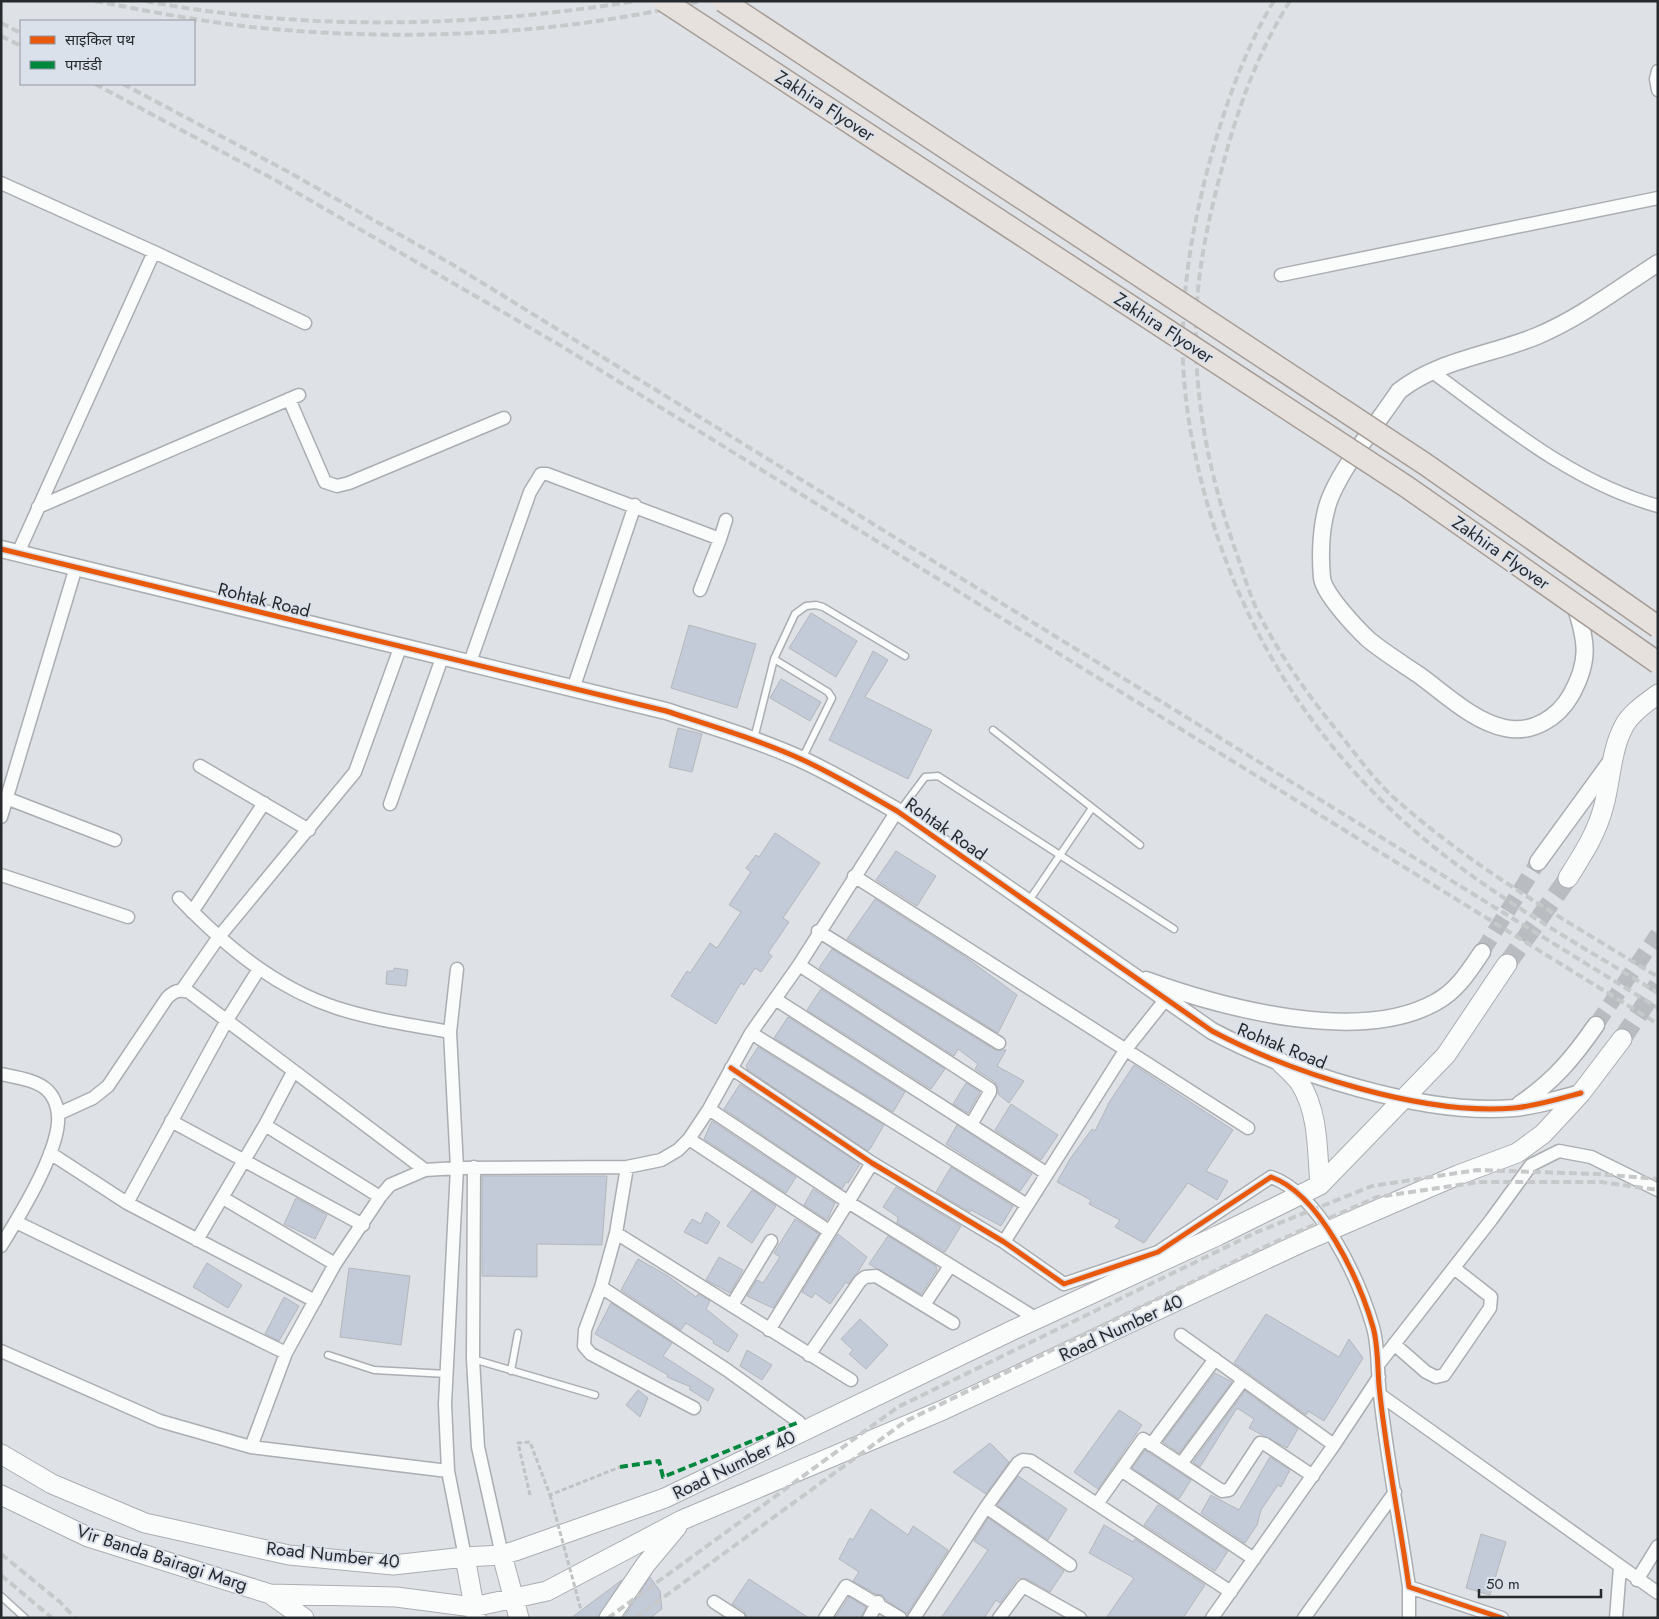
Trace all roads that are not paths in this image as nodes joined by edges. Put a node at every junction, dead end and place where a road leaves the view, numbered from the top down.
1 (664, 1) edge
2 (723, 1) edge
3 (1658, 71) edge
4 (1658, 90) edge
5 (1, 183) edge
6 (1658, 198) edge
7 (154, 252) junction
8 (1658, 263) edge
9 (1281, 275) dead end
10 (305, 323) dead end
11 (1431, 371) junction
12 (504, 418) dead end
13 (635, 505) junction
14 (38, 506) junction
15 (1658, 506) edge
16 (726, 520) dead end
17 (720, 538) junction
18 (1, 549) edge
19 (18, 553) junction
20 (76, 566) junction
21 (700, 590) dead end
22 (1575, 605) junction
23 (1658, 628) edge
24 (400, 648) junction
25 (905, 656) dead end
26 (442, 658) junction
27 (774, 659) junction
28 (1658, 663) edge
29 (469, 665) junction
30 (573, 689) junction
31 (1658, 694) edge
32 (993, 730) dead end
33 (754, 740) junction
34 (1614, 758) junction
35 (802, 760) junction
36 (200, 766) dead end
37 (6, 798) junction
38 (264, 803) junction
39 (390, 804) dead end
40 (1092, 808) junction
41 (898, 812) junction
42 (1, 817) edge
43 (309, 830) junction
44 (114, 840) dead end
45 (1140, 845) dead end
46 (1059, 856) junction
47 (1538, 862) tunnel mouth
48 (1, 875) edge
49 (854, 876) junction
50 (1568, 878) tunnel mouth
51 (179, 898) dead end
52 (1027, 903) junction
53 (192, 912) junction
54 (128, 917) dead end
55 (1174, 929) dead end
56 (818, 931) junction
57 (218, 938) junction
58 (1482, 952) tunnel mouth
59 (1507, 964) tunnel mouth
60 (799, 965) junction
61 (259, 969) junction
62 (457, 969) dead end
63 (1125, 972) junction
64 (182, 990) junction
65 (775, 999) junction
66 (1166, 1000) junction
67 (227, 1020) junction
68 (1596, 1025) tunnel mouth
69 (450, 1032) junction
70 (752, 1033) junction
71 (1622, 1039) tunnel mouth
72 (999, 1043) dead end
73 (1126, 1049) junction
74 (1281, 1063) junction
75 (731, 1068) junction
76 (293, 1072) junction
77 (1, 1074) edge
78 (1580, 1093) junction
79 (1406, 1099) junction
80 (1514, 1108) junction
81 (710, 1109) junction
82 (58, 1114) junction
83 (171, 1121) junction
84 (972, 1123) junction
85 (265, 1125) junction
86 (1248, 1128) dead end
87 (689, 1139) junction
88 (50, 1153) junction
89 (244, 1161) junction
90 (872, 1164) junction
91 (627, 1166) junction
92 (474, 1167) junction
93 (457, 1168) junction
94 (425, 1170) junction
95 (1046, 1173) junction
96 (1320, 1185) junction
97 (1658, 1190) edge
98 (1300, 1195) junction
99 (380, 1197) junction
100 (223, 1198) junction
101 (848, 1202) junction
102 (127, 1203) junction
103 (1027, 1205) junction
104 (16, 1222) junction
105 (363, 1225) junction
106 (1331, 1230) junction
107 (830, 1231) junction
108 (616, 1233) junction
109 (197, 1240) junction
110 (771, 1241) dead end
111 (1004, 1242) junction
112 (1, 1246) edge
113 (335, 1264) junction
114 (950, 1266) junction
115 (1454, 1268) junction
116 (601, 1287) junction
117 (315, 1301) junction
118 (732, 1305) junction
119 (924, 1305) junction
120 (1037, 1319) junction
121 (954, 1323) dead end
122 (769, 1330) junction
123 (518, 1333) dead end
124 (1181, 1335) dead end
125 (1394, 1344) junction
126 (1, 1350) edge
127 (286, 1353) junction
128 (328, 1355) dead end
129 (808, 1355) junction
130 (473, 1359) junction
131 (1215, 1360) junction
132 (511, 1371) junction
133 (1378, 1371) junction
134 (447, 1374) junction
135 (851, 1380) dead end
136 (1243, 1380) junction
137 (1380, 1394) junction
138 (595, 1395) dead end
139 (694, 1408) dead end
140 (799, 1422) dead end
141 (1151, 1445) junction
142 (1334, 1446) junction
143 (251, 1447) junction
144 (1, 1454) edge
145 (1181, 1464) junction
146 (1121, 1470) junction
147 (448, 1471) junction
148 (1313, 1476) junction
149 (1395, 1492) junction
150 (1, 1495) edge
151 (1097, 1504) junction
152 (986, 1507) junction
153 (682, 1520) junction
154 (1658, 1546) edge
155 (502, 1555) junction
156 (465, 1557) junction
157 (1254, 1559) junction
158 (1070, 1565) dead end
159 (1620, 1567) junction
160 (1637, 1580) junction
161 (1409, 1587) junction
162 (1231, 1592) junction
163 (1658, 1593) edge
164 (270, 1594) junction
165 (1, 1596) edge
166 (513, 1598) junction
167 (714, 1602) dead end
168 (878, 1602) junction
169 (474, 1612) edge
170 (24, 1618) edge
171 (304, 1618) edge
172 (519, 1618) edge
173 (609, 1618) edge
174 (739, 1618) edge
175 (825, 1618) edge
176 (868, 1618) edge
177 (900, 1618) edge
178 (914, 1618) edge
179 (999, 1618) edge
180 (1080, 1618) edge
181 (1212, 1618) edge
182 (1304, 1618) edge
183 (1409, 1618) edge
184 (1502, 1618) edge
185 (1616, 1618) edge

1 - 22 main road, Zakhira Flyover, bridge
2 - 23 main road, Zakhira Flyover, bridge
3 - 4 street
5 - 7 street
6 - 9 street
7 - 10 street
7 - 14 street
8 - 11 street
11 - 15 street
11 - 22 street
12 - 14 street
13 - 17 street
13 - 29 street
13 - 30 street
14 - 19 street
16 - 17 street
17 - 21 street
18 - 19 street, Rohtak Road
19 - 20 street, Rohtak Road
20 - 24 street, Rohtak Road
20 - 37 street
22 - 28 main road, Zakhira Flyover, bridge
24 - 26 street, Rohtak Road
24 - 43 street
25 - 27 lane
26 - 29 street, Rohtak Road
26 - 39 street
27 - 33 lane
27 - 35 lane
29 - 30 street, Rohtak Road
30 - 33 street, Rohtak Road
31 - 34 main road
32 - 40 lane
33 - 35 street, Rohtak Road
34 - 47 street
34 - 50 main road
35 - 41 street, Rohtak Road
36 - 38 street
37 - 42 street
37 - 44 street
38 - 43 street
38 - 53 street
40 - 45 lane
40 - 46 lane
41 - 46 lane
41 - 49 street
41 - 52 street, Rohtak Road
43 - 57 street
46 - 52 lane
46 - 55 lane
48 - 54 street
49 - 56 street
49 - 73 street
51 - 53 street
52 - 63 street, Rohtak Road
53 - 57 street
56 - 60 street
56 - 72 street
57 - 61 street
57 - 64 street
58 - 63 street
59 - 79 main road, Road Number 40
60 - 65 street
60 - 84 street
61 - 67 street
61 - 69 street
62 - 69 street
63 - 66 street, Rohtak Road
64 - 67 street
64 - 82 street
65 - 70 street
65 - 84 street
66 - 73 street
66 - 74 street, Rohtak Road
67 - 76 street
67 - 83 street
68 - 80 street
69 - 93 street
70 - 75 street
70 - 103 street
71 - 78 main road, Road Number 40
73 - 86 street
73 - 95 street
74 - 79 street, Rohtak Road
74 - 96 main road
75 - 81 street
75 - 90 street
76 - 85 street
76 - 94 street
77 - 82 street
78 - 80 street, Rohtak Road
78 - 106 main road, Road Number 40
79 - 80 street, Rohtak Road
79 - 96 main road, Road Number 40
81 - 87 street
81 - 101 street
82 - 88 street
83 - 89 street
83 - 102 street
84 - 95 street
85 - 89 street
85 - 99 street
87 - 91 street
87 - 107 street
88 - 102 street
88 - 104 street
89 - 100 street
89 - 105 street
90 - 101 street
90 - 111 street
91 - 92 street
91 - 108 street
92 - 93 street
92 - 130 street
93 - 94 street
93 - 134 street
94 - 99 street
95 - 103 street
96 - 98 main road, Road Number 40
97 - 115 street
98 - 106 street
98 - 111 street
98 - 120 main road, Road Number 40
99 - 105 street
100 - 109 street
100 - 113 street
101 - 107 street
101 - 114 street
102 - 109 street
103 - 111 street
104 - 112 street
104 - 127 street
105 - 113 street
106 - 133 street
106 - 153 main road, Road Number 40
107 - 122 street
108 - 116 street
108 - 118 street
109 - 117 street
110 - 118 street
113 - 117 street
114 - 119 street
114 - 120 street
115 - 125 street
115 - 125 street
116 - 139 street
116 - 140 street
117 - 127 street
118 - 122 street
119 - 121 street
119 - 129 street
120 - 155 main road, Road Number 40
122 - 129 street
123 - 132 lane
124 - 131 street
125 - 133 street
126 - 143 street
127 - 143 street
128 - 134 lane
129 - 135 street
130 - 132 lane
130 - 155 street
131 - 136 street
131 - 141 street
132 - 138 lane
133 - 137 street
133 - 142 street
134 - 147 street
136 - 142 street
136 - 145 street
137 - 149 street
137 - 159 street
141 - 145 street
141 - 146 street
142 - 148 street
143 - 147 street
144 - 156 main road, Road Number 40
145 - 148 street
146 - 151 street
146 - 157 street
147 - 156 street
148 - 157 street
149 - 161 street
149 - 182 street
150 - 164 main road, Vir Banda Bairagi Marg
151 - 152 street
151 - 162 street
152 - 158 street
152 - 178 street
153 - 166 main road, Road Number 40
153 - 173 main road
154 - 160 street
155 - 156 main road, Road Number 40
155 - 166 main road
156 - 169 main road
157 - 162 street
159 - 160 street
159 - 185 street
160 - 163 street
161 - 183 street
161 - 184 street
162 - 181 street
164 - 169 main road, Road Number 40
164 - 171 main road
165 - 170 lane
166 - 169 main road, Road Number 40
166 - 172 main road
167 - 174 street
168 - 175 street
168 - 176 street
168 - 177 street
179 - 180 street

